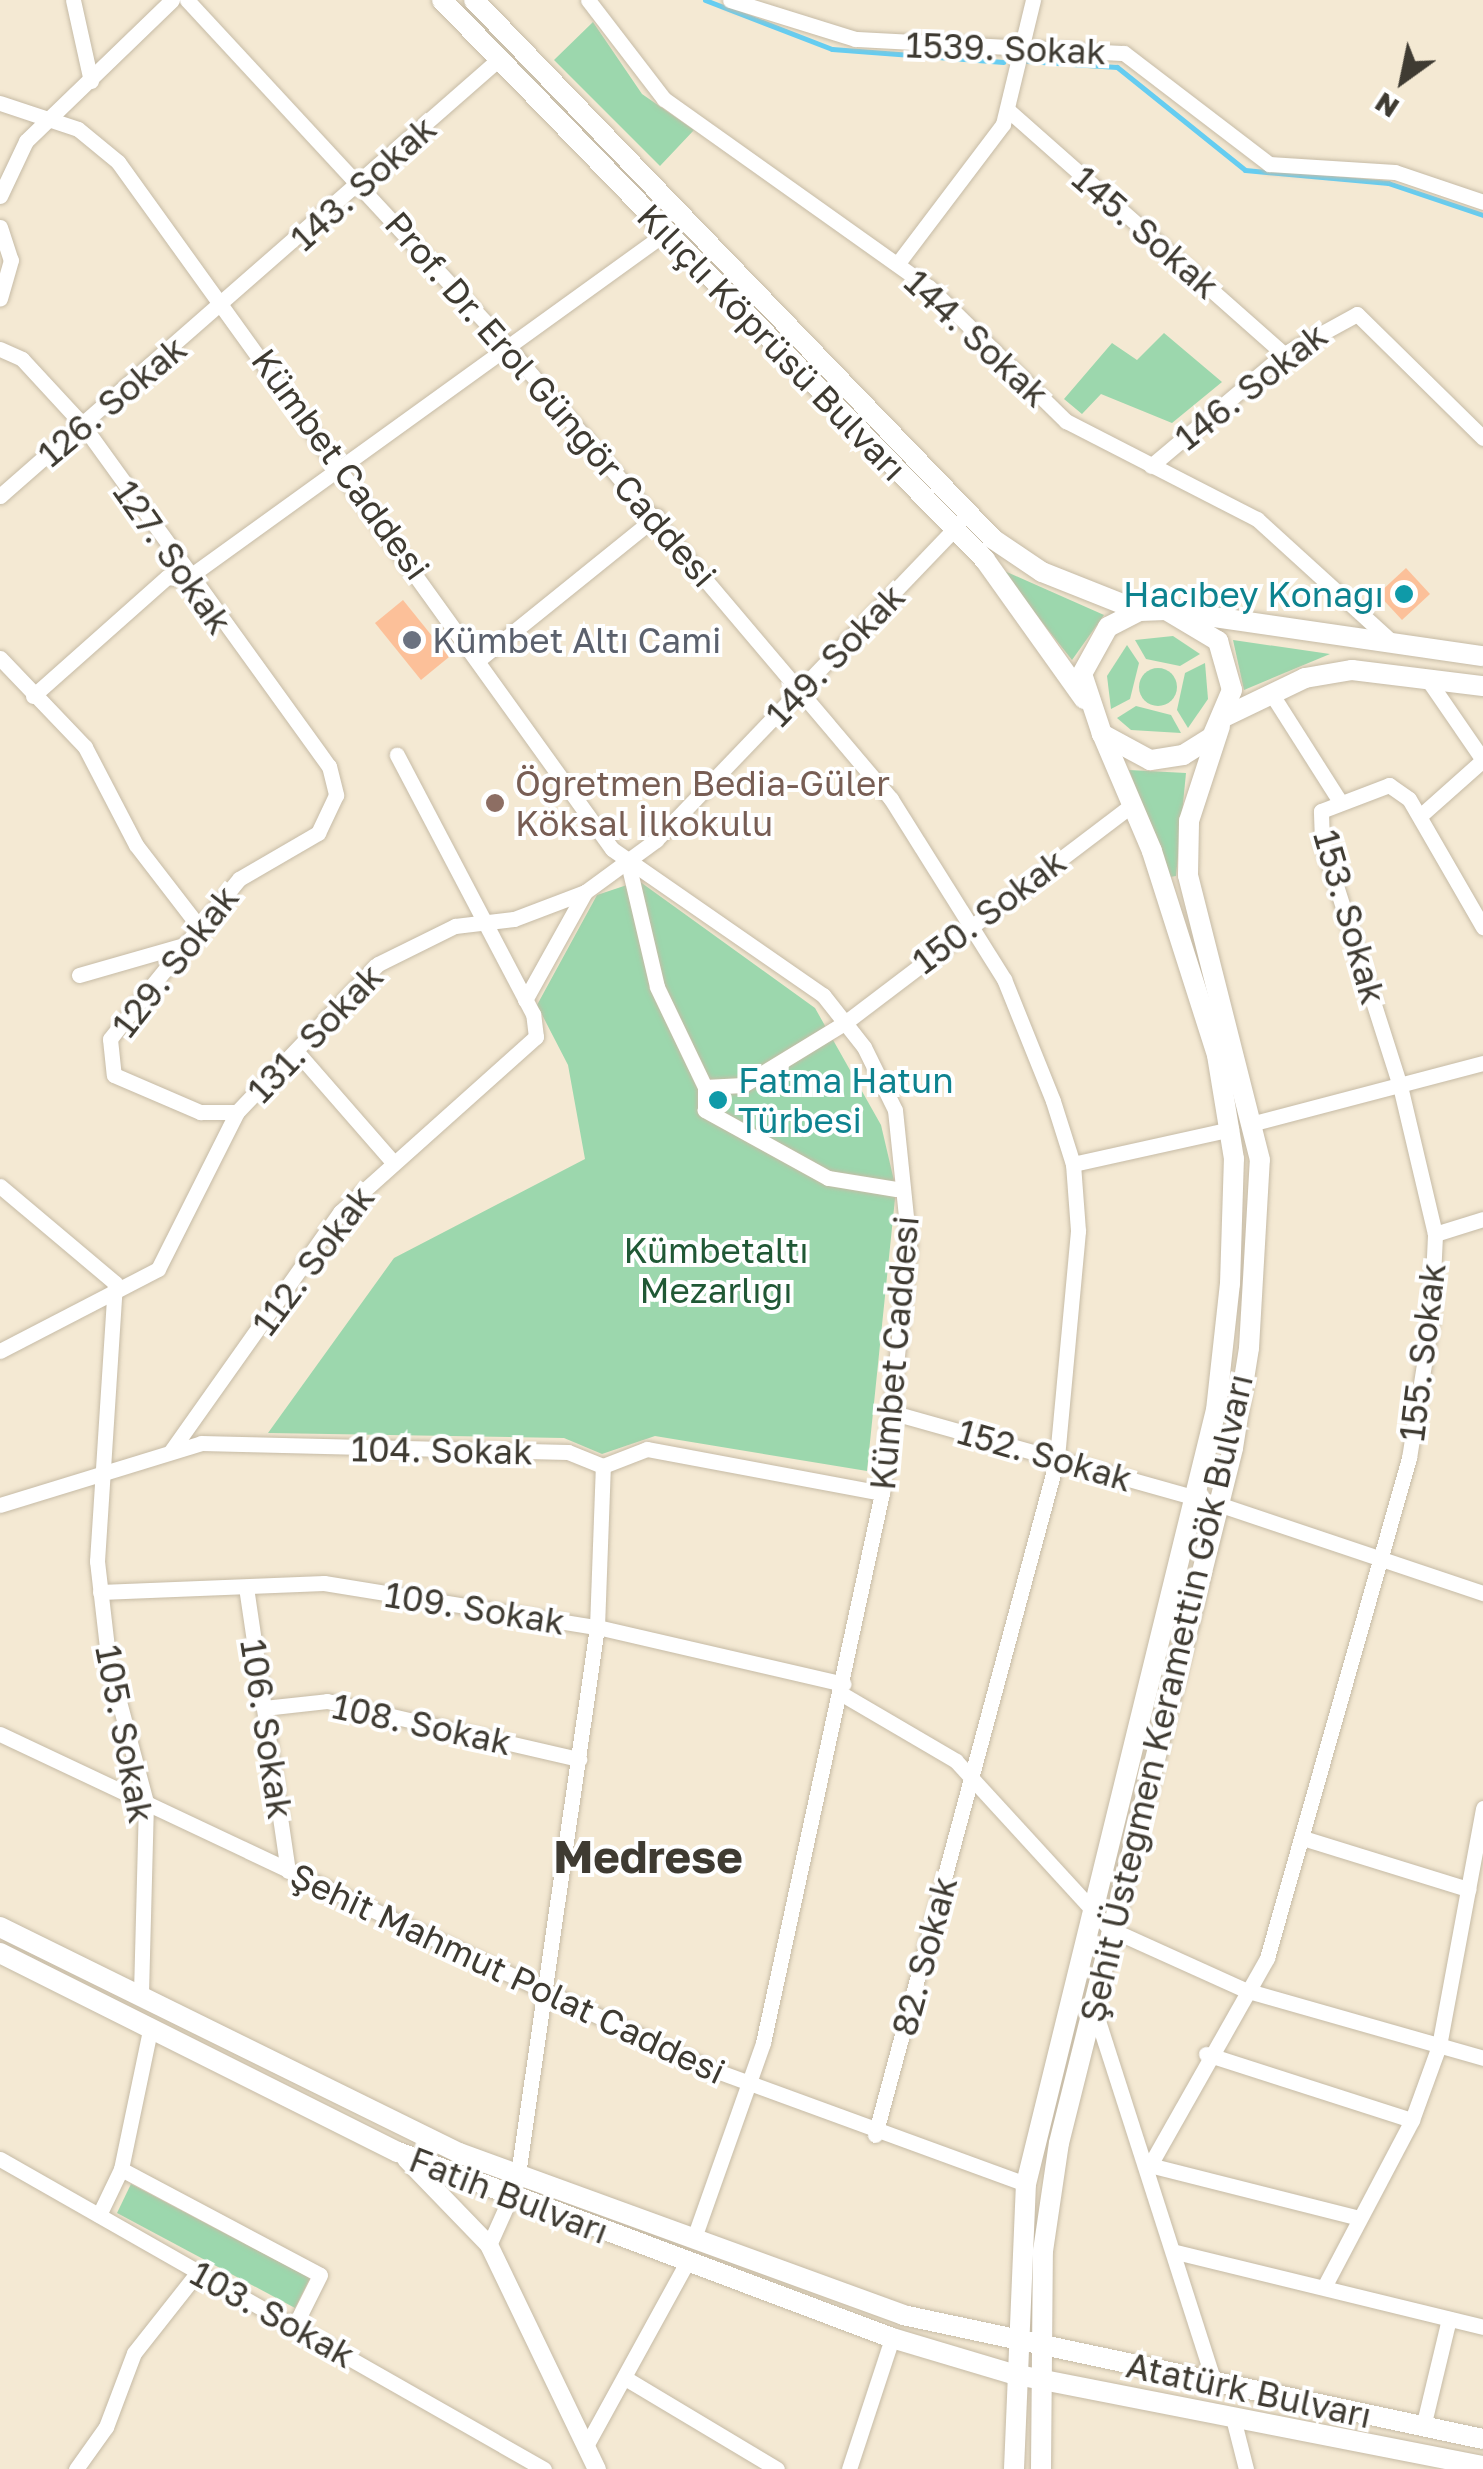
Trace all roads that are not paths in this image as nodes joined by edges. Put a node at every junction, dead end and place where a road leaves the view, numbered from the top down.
1 (73, 0) edge
2 (172, 0) edge
3 (187, 0) edge
4 (442, 0) edge
5 (474, 0) edge
6 (588, 0) edge
7 (730, 0) edge
8 (1033, 0) edge
9 (1020, 50) junction
10 (500, 58) junction
11 (90, 81) junction
12 (0, 104) edge
13 (1008, 110) junction
14 (46, 122) junction
15 (362, 186) junction
16 (0, 196) edge
17 (1483, 202) edge
18 (0, 227) edge
19 (667, 232) junction
20 (898, 263) junction
21 (0, 298) edge
22 (225, 306) junction
23 (504, 342) junction
24 (0, 350) edge
25 (1284, 354) junction
26 (82, 424) junction
27 (1483, 438) edge
28 (341, 463) junction
29 (1151, 466) junction
30 (0, 496) edge
31 (657, 516) junction
32 (954, 528) junction
33 (186, 579) junction
34 (1166, 610) junction
35 (1140, 612) junction
36 (1392, 642) junction
37 (1483, 656) edge
38 (0, 658) edge
39 (481, 658) junction
40 (1426, 676) junction
41 (1483, 686) edge
42 (268, 687) joint
43 (803, 689) junction
44 (1271, 692) junction
45 (32, 696) junction
46 (1084, 698) junction
47 (1222, 722) junction
48 (1102, 734) junction
49 (397, 755) dead end
50 (1483, 760) edge
51 (1339, 800) junction
52 (1133, 804) junction
53 (1420, 816) junction
54 (628, 863) junction
55 (585, 892) junction
56 (972, 920) junction
57 (482, 922) junction
58 (1483, 927) edge
59 (200, 928) junction
60 (186, 944) junction
61 (79, 975) dead end
62 (525, 1000) junction
63 (846, 1022) junction
64 (296, 1051) junction
65 (1483, 1063) edge
66 (106, 1064) joint
67 (1400, 1086) junction
68 (705, 1087) junction
69 (237, 1112) junction
70 (1254, 1123) junction
71 (1231, 1129) junction
72 (392, 1161) junction
73 (1072, 1164) junction
74 (0, 1186) edge
75 (896, 1190) dead end
76 (1483, 1219) edge
77 (1435, 1234) junction
78 (115, 1295) junction
79 (0, 1351) edge
80 (894, 1413) junction
81 (171, 1450) junction
82 (1056, 1459) junction
83 (603, 1466) junction
84 (104, 1472) junction
85 (882, 1493) junction
86 (1196, 1498) junction
87 (0, 1504) edge
88 (1218, 1504) junction
89 (1381, 1558) junction
90 (246, 1587) junction
91 (100, 1592) junction
92 (1483, 1593) edge
93 (597, 1627) junction
94 (843, 1689) junction
95 (264, 1708) junction
96 (0, 1734) edge
97 (579, 1760) junction
98 (972, 1777) junction
99 (146, 1802) junction
100 (1483, 1808) edge
101 (1306, 1840) junction
102 (288, 1871) junction
103 (1468, 1889) junction
104 (1090, 1916) junction
105 (0, 1927) edge
106 (1110, 1929) junction
107 (0, 1953) edge
108 (1245, 1990) junction
109 (550, 1994) junction
110 (141, 1997) junction
111 (1093, 2005) junction
112 (150, 2030) junction
113 (1440, 2046) junction
114 (1206, 2054) junction
115 (1483, 2058) edge
116 (751, 2085) junction
117 (1412, 2120) junction
118 (875, 2135) junction
119 (398, 2152) junction
120 (0, 2159) edge
121 (1150, 2165) junction
122 (121, 2169) junction
123 (518, 2174) junction
124 (1026, 2184) junction
125 (511, 2196) junction
126 (99, 2214) junction
127 (1358, 2218) junction
128 (694, 2238) junction
129 (490, 2245) junction
130 (1176, 2252) junction
131 (686, 2264) junction
132 (198, 2272) junction
133 (1324, 2287) junction
134 (1448, 2318) junction
135 (294, 2325) junction
136 (1483, 2327) edge
137 (892, 2338) junction
138 (1015, 2342) junction
139 (1040, 2346) junction
140 (1013, 2374) junction
141 (625, 2378) junction
142 (1040, 2380) junction
143 (1214, 2382) junction
144 (1232, 2418) junction
145 (1422, 2427) junction
146 (1483, 2439) edge
147 (586, 2446) junction
148 (1434, 2463) edge
149 (1483, 2466) edge
150 (76, 2469) edge
151 (544, 2469) edge
152 (597, 2469) edge
153 (777, 2469) edge
154 (849, 2469) edge
155 (1014, 2469) edge
156 (1040, 2469) edge
157 (1246, 2469) edge

1 - 11 street
2 - 11 street
3 - 15 street, Prof. Dr. Erol Güngör Caddesi
4 - 10 main road, Kılıçlı Köprüsü Bulvarı
5 - 35 main road, Kılıçlı Köprüsü Bulvarı
6 - 20 street, 144. Sokak
7 - 9 street, 1539. Sokak
8 - 9 street
9 - 13 street
9 - 17 street, 1539. Sokak
10 - 15 street, 143. Sokak
10 - 19 main road, Kılıçlı Köprüsü Bulvarı
11 - 14 street
12 - 14 street, Kümbet Caddesi
13 - 20 street
13 - 25 street, 145. Sokak
14 - 16 street
14 - 22 street, Kümbet Caddesi
15 - 22 street, 143. Sokak
15 - 23 street, Prof. Dr. Erol Güngör Caddesi
18 - 21 street
19 - 23 street
19 - 32 main road, Kılıçlı Köprüsü Bulvarı
20 - 29 street, 144. Sokak
22 - 26 street, 126. Sokak
22 - 28 street, Kümbet Caddesi
23 - 28 street
23 - 31 street, Prof. Dr. Erol Güngör Caddesi
24 - 26 street, 127. Sokak
25 - 27 street, 146. Sokak
25 - 29 street, 146. Sokak
26 - 30 street, 126. Sokak
26 - 33 street, 127. Sokak
28 - 33 street
28 - 39 street, Kümbet Caddesi
29 - 36 street, 144. Sokak
31 - 39 street
31 - 43 street, Prof. Dr. Erol Güngör Caddesi
32 - 43 street, 149. Sokak
32 - 46 main road, Kılıçlı Köprüsü Bulvarı
33 - 42 street, 127. Sokak
33 - 45 street
34 - 35 main road
34 - 36 main road
34 - 47 main road
35 - 46 main road
36 - 37 main road
38 - 45 street
39 - 54 street, Kümbet Caddesi
40 - 41 main road
40 - 44 main road
40 - 50 street
42 - 59 street, 129. Sokak
43 - 54 street, 149. Sokak
43 - 56 street, Prof. Dr. Erol Güngör Caddesi
44 - 47 main road
44 - 51 street
45 - 59 street
46 - 48 main road
47 - 48 main road
47 - 70 main road, Şehit Üsteğmen Keramettin Gök Bulvarı
48 - 52 main road, Şehit Üsteğmen Keramettin Gök Bulvarı
49 - 57 street, 112. Sokak
50 - 53 street
51 - 53 street, 153. Sokak
51 - 67 street, 153. Sokak
52 - 56 street, 150. Sokak
52 - 71 main road, Şehit Üsteğmen Keramettin Gök Bulvarı
53 - 58 street, 153. Sokak
54 - 55 street
54 - 63 street, Kümbet Caddesi
54 - 68 street
55 - 57 street, 131. Sokak
55 - 62 street
56 - 63 street, 150. Sokak
56 - 73 street, Prof. Dr. Erol Güngör Caddesi
57 - 62 street, 112. Sokak
57 - 64 street, 131. Sokak
59 - 60 street, 129. Sokak
60 - 61 street
60 - 66 street, 129. Sokak
62 - 72 street, 112. Sokak
63 - 68 street, 150. Sokak
63 - 80 street, Kümbet Caddesi
64 - 69 street, 131. Sokak
64 - 72 street
65 - 67 street
66 - 69 street, 131. Sokak
67 - 70 street
67 - 77 street, 155. Sokak
68 - 75 street
69 - 78 street
70 - 88 main road, Şehit Üsteğmen Keramettin Gök Bulvarı
71 - 73 street
71 - 86 main road, Şehit Üsteğmen Keramettin Gök Bulvarı
72 - 81 street, 112. Sokak
73 - 82 street, Prof. Dr. Erol Güngör Caddesi
74 - 78 street
76 - 77 street
77 - 89 street, 155. Sokak
78 - 79 street
78 - 84 street, 105. Sokak
80 - 82 street, 152. Sokak
80 - 85 street, Kümbet Caddesi
81 - 83 street, 104. Sokak
81 - 84 street, 104. Sokak
82 - 86 street, 152. Sokak
82 - 98 street, Prof. Dr. Erol Güngör Caddesi
83 - 85 street
83 - 93 street
84 - 87 street, 104. Sokak
84 - 91 street, 105. Sokak
85 - 94 street, Kümbet Caddesi
86 - 88 street, 152. Sokak
86 - 104 main road, Şehit Üsteğmen Keramettin Gök Bulvarı
88 - 89 street, 152. Sokak
88 - 106 main road, Şehit Üsteğmen Keramettin Gök Bulvarı
89 - 92 street, 152. Sokak
89 - 101 street, 155. Sokak
90 - 91 street, 109. Sokak
90 - 93 street, 109. Sokak
90 - 95 street, 106. Sokak
91 - 99 street, 105. Sokak
93 - 94 street, 109. Sokak
93 - 97 street
94 - 98 street, 109. Sokak
94 - 116 street, Kümbet Caddesi
95 - 97 street, 108. Sokak
95 - 102 street, 106. Sokak
96 - 99 street, Şehit Mahmut Polat Caddesi
97 - 109 street
98 - 104 street, 109. Sokak
98 - 118 street, 82. Sokak
99 - 102 street, Şehit Mahmut Polat Caddesi
99 - 110 street, 105. Sokak
100 - 103 street
101 - 103 street
101 - 108 street, 155. Sokak
102 - 109 street, Şehit Mahmut Polat Caddesi
103 - 113 street
104 - 106 street, 109. Sokak
104 - 124 main road, Şehit Üsteğmen Keramettin Gök Bulvarı
105 - 110 main road, Fatih Bulvarı
106 - 108 street, 109. Sokak
106 - 111 main road, Şehit Üsteğmen Keramettin Gök Bulvarı
107 - 112 main road, Fatih Bulvarı
108 - 113 street, 109. Sokak
108 - 114 street, 155. Sokak
109 - 116 street, Şehit Mahmut Polat Caddesi
109 - 123 street
110 - 123 main road, Fatih Bulvarı
111 - 121 street
111 - 139 main road, Şehit Üsteğmen Keramettin Gök Bulvarı
112 - 119 main road, Fatih Bulvarı
112 - 122 street
113 - 115 street, 109. Sokak
113 - 117 street
114 - 117 street
114 - 121 street, 155. Sokak
116 - 118 street, Şehit Mahmut Polat Caddesi
116 - 128 street, Kümbet Caddesi
117 - 127 street
118 - 124 street, Şehit Mahmut Polat Caddesi
119 - 125 main road, Fatih Bulvarı
119 - 129 street
120 - 126 street, 103. Sokak
121 - 127 street
121 - 130 street
122 - 126 street
122 - 135 street
123 - 128 main road, Fatih Bulvarı
124 - 138 main road, Şehit Üsteğmen Keramettin Gök Bulvarı
125 - 129 street
125 - 131 main road, Fatih Bulvarı
126 - 132 street, 103. Sokak
127 - 133 street
128 - 138 main road, Fatih Bulvarı
129 - 147 street
130 - 133 street
130 - 143 street
131 - 137 main road, Fatih Bulvarı
131 - 141 street
132 - 135 street, 103. Sokak
132 - 150 street
133 - 134 street
134 - 136 street
134 - 145 street
135 - 151 street, 103. Sokak
137 - 140 main road, Fatih Bulvarı
137 - 154 street
138 - 139 main road, Atatürk Bulvarı
138 - 140 main road, Şehit Üsteğmen Keramettin Gök Bulvarı
139 - 142 main road, Şehit Üsteğmen Keramettin Gök Bulvarı
139 - 143 main road, Atatürk Bulvarı
140 - 142 main road, Fatih Bulvarı
140 - 155 main road, Şehit Üsteğmen Keramettin Gök Bulvarı
141 - 147 street
141 - 153 street
142 - 144 main road, Atatürk Bulvarı
142 - 156 main road, Şehit Üsteğmen Keramettin Gök Bulvarı
143 - 145 main road, Atatürk Bulvarı
144 - 148 main road, Atatürk Bulvarı
144 - 157 street
145 - 146 main road, Atatürk Bulvarı
147 - 152 street
148 - 149 main road, Atatürk Bulvarı

